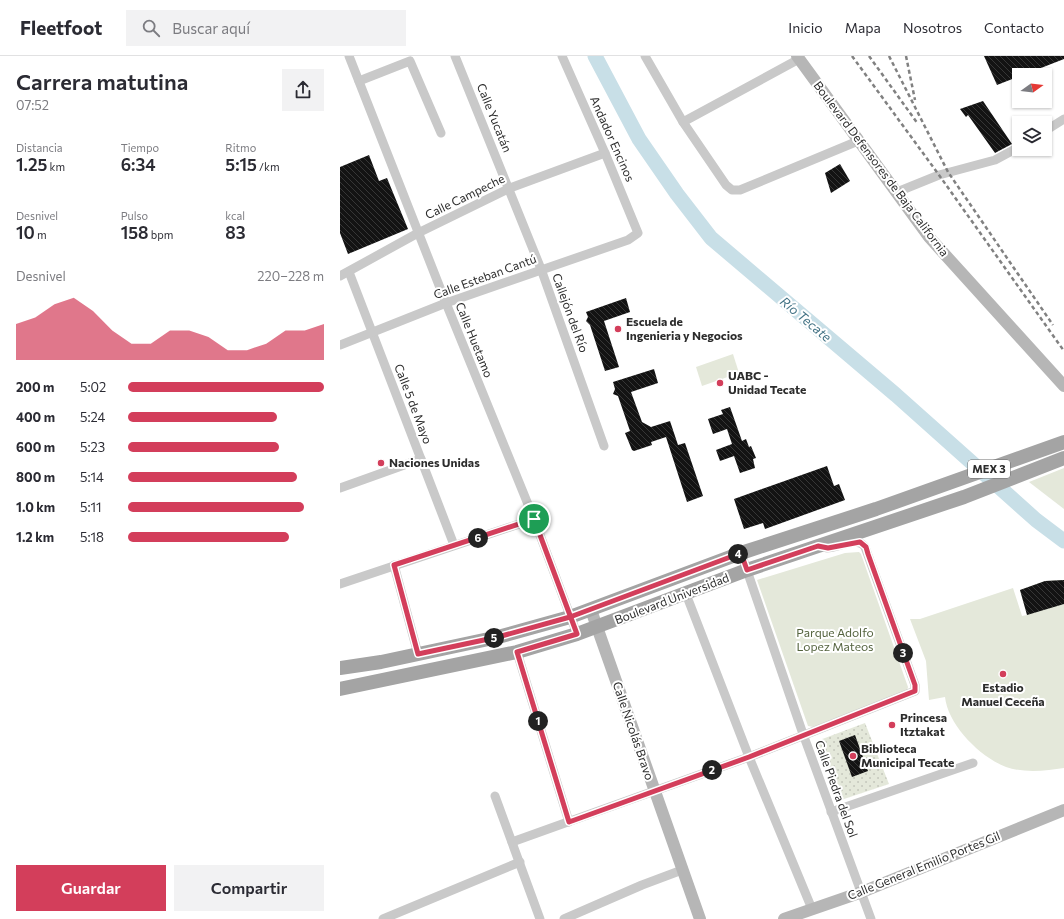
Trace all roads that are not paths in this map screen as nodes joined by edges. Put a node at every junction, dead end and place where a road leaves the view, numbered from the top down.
1 (349, 56) edge
2 (455, 56) edge
3 (562, 56) edge
4 (645, 56) edge
5 (798, 58) edge
6 (359, 81) junction
7 (1064, 119) edge
8 (683, 122) junction
9 (1052, 127) edge
10 (441, 133) dead end
11 (858, 141) junction
12 (1012, 151) edge
13 (605, 153) junction
14 (510, 188) junction
15 (897, 192) junction
16 (418, 233) junction
17 (638, 233) joint
18 (541, 269) junction
19 (349, 272) junction
20 (340, 276) edge
21 (446, 303) junction
22 (372, 333) junction
23 (340, 345) edge
24 (1064, 386) edge
25 (1064, 442) edge
26 (604, 446) dead end
27 (1064, 458) edge
28 (421, 459) junction
29 (340, 488) edge
30 (534, 519) junction
31 (454, 545) junction
32 (818, 546) junction
33 (741, 553) junction
34 (394, 565) junction
35 (747, 570) junction
36 (340, 584) edge
37 (686, 594) junction
38 (591, 610) junction
39 (570, 617) junction
40 (597, 627) junction
41 (577, 634) junction
42 (517, 652) junction
43 (418, 654) junction
44 (381, 662) junction
45 (340, 668) edge
46 (347, 688) edge
47 (803, 734) junction
48 (749, 757) junction
49 (973, 763) dead end
50 (654, 791) junction
51 (494, 796) dead end
52 (1064, 810) edge
53 (831, 812) junction
54 (569, 822) junction
55 (512, 842) junction
56 (520, 862) junction
57 (682, 870) junction
58 (862, 892) junction
59 (812, 909) junction
60 (383, 919) edge
61 (540, 919) edge
62 (564, 919) edge
63 (700, 919) edge
64 (784, 919) edge
65 (871, 919) edge

1 - 6 street, Calle Huetamo
2 - 14 street, Calle Yucatán
3 - 13 street, Andador Encinos
4 - 8 street
5 - 8 street
5 - 11 street, Boulevard Defensores de Baja California
6 - 10 street
6 - 16 street, Calle Huetamo
7 - 9 street
8 - 11 street
11 - 15 street, Boulevard Defensores de Baja California
12 - 15 street
13 - 14 street, Calle Campeche
13 - 17 street, Andador Encinos
14 - 16 street, Calle Campeche
14 - 18 street, Callejón del Río
15 - 24 street, Boulevard Defensores de Baja California
16 - 19 street, Calle Campeche
16 - 21 street, Calle Huetamo
17 - 18 street, Calle Esteban Cantú
18 - 21 street, Calle Esteban Cantú
18 - 26 street, Callejón del Río
19 - 20 street, Calle Campeche
19 - 22 street, Calle 5 de Mayo
21 - 22 street, Calle Esteban Cantú
21 - 30 street, Calle Huetamo
22 - 23 street, Calle Esteban Cantú
22 - 28 street, Calle 5 de Mayo
25 - 33 main road, Boulevard Universidad / MEX 3
27 - 32 main road, Boulevard Universidad / MEX 3
28 - 29 street
28 - 31 street, Calle 5 de Mayo
30 - 31 street
30 - 39 street, Calle Huetamo
31 - 34 street
32 - 35 main road, Boulevard Universidad / MEX 3
32 - 47 street
33 - 35 street, Calle Piedra del Sol
33 - 38 main road, Boulevard Universidad / MEX 3
34 - 36 street
34 - 43 street
35 - 37 main road, Boulevard Universidad / MEX 3
35 - 47 street, Calle Piedra del Sol
37 - 40 main road, Boulevard Universidad / MEX 3
37 - 48 street
38 - 39 main road, Boulevard Universidad / MEX 3
38 - 40 street, Calle Nicolás Bravo
39 - 41 street, Calle Huetamo
39 - 43 main road, Boulevard Universidad / MEX 3
40 - 41 main road, Boulevard Universidad / MEX 3
40 - 50 street, Calle Nicolás Bravo
41 - 42 main road, Boulevard Universidad / MEX 3
42 - 46 main road, Boulevard Universidad / MEX 3
42 - 54 street
43 - 44 main road, Boulevard Universidad / MEX 3
44 - 45 main road, Boulevard Universidad / MEX 3
44 - 46 main road
47 - 48 street
47 - 53 street, Calle Piedra del Sol
48 - 50 street
48 - 59 street
49 - 53 street
50 - 54 street
50 - 57 street, Calle Nicolás Bravo
51 - 55 street
52 - 58 street, Calle General Emilio Portes Gil
53 - 58 street, Calle Piedra del Sol
54 - 55 street
55 - 56 street
56 - 60 street
56 - 61 street
57 - 62 street
57 - 63 street, Calle Nicolás Bravo
58 - 59 street, Calle General Emilio Portes Gil
58 - 65 street, Calle Piedra del Sol
59 - 64 street, Calle General Emilio Portes Gil

